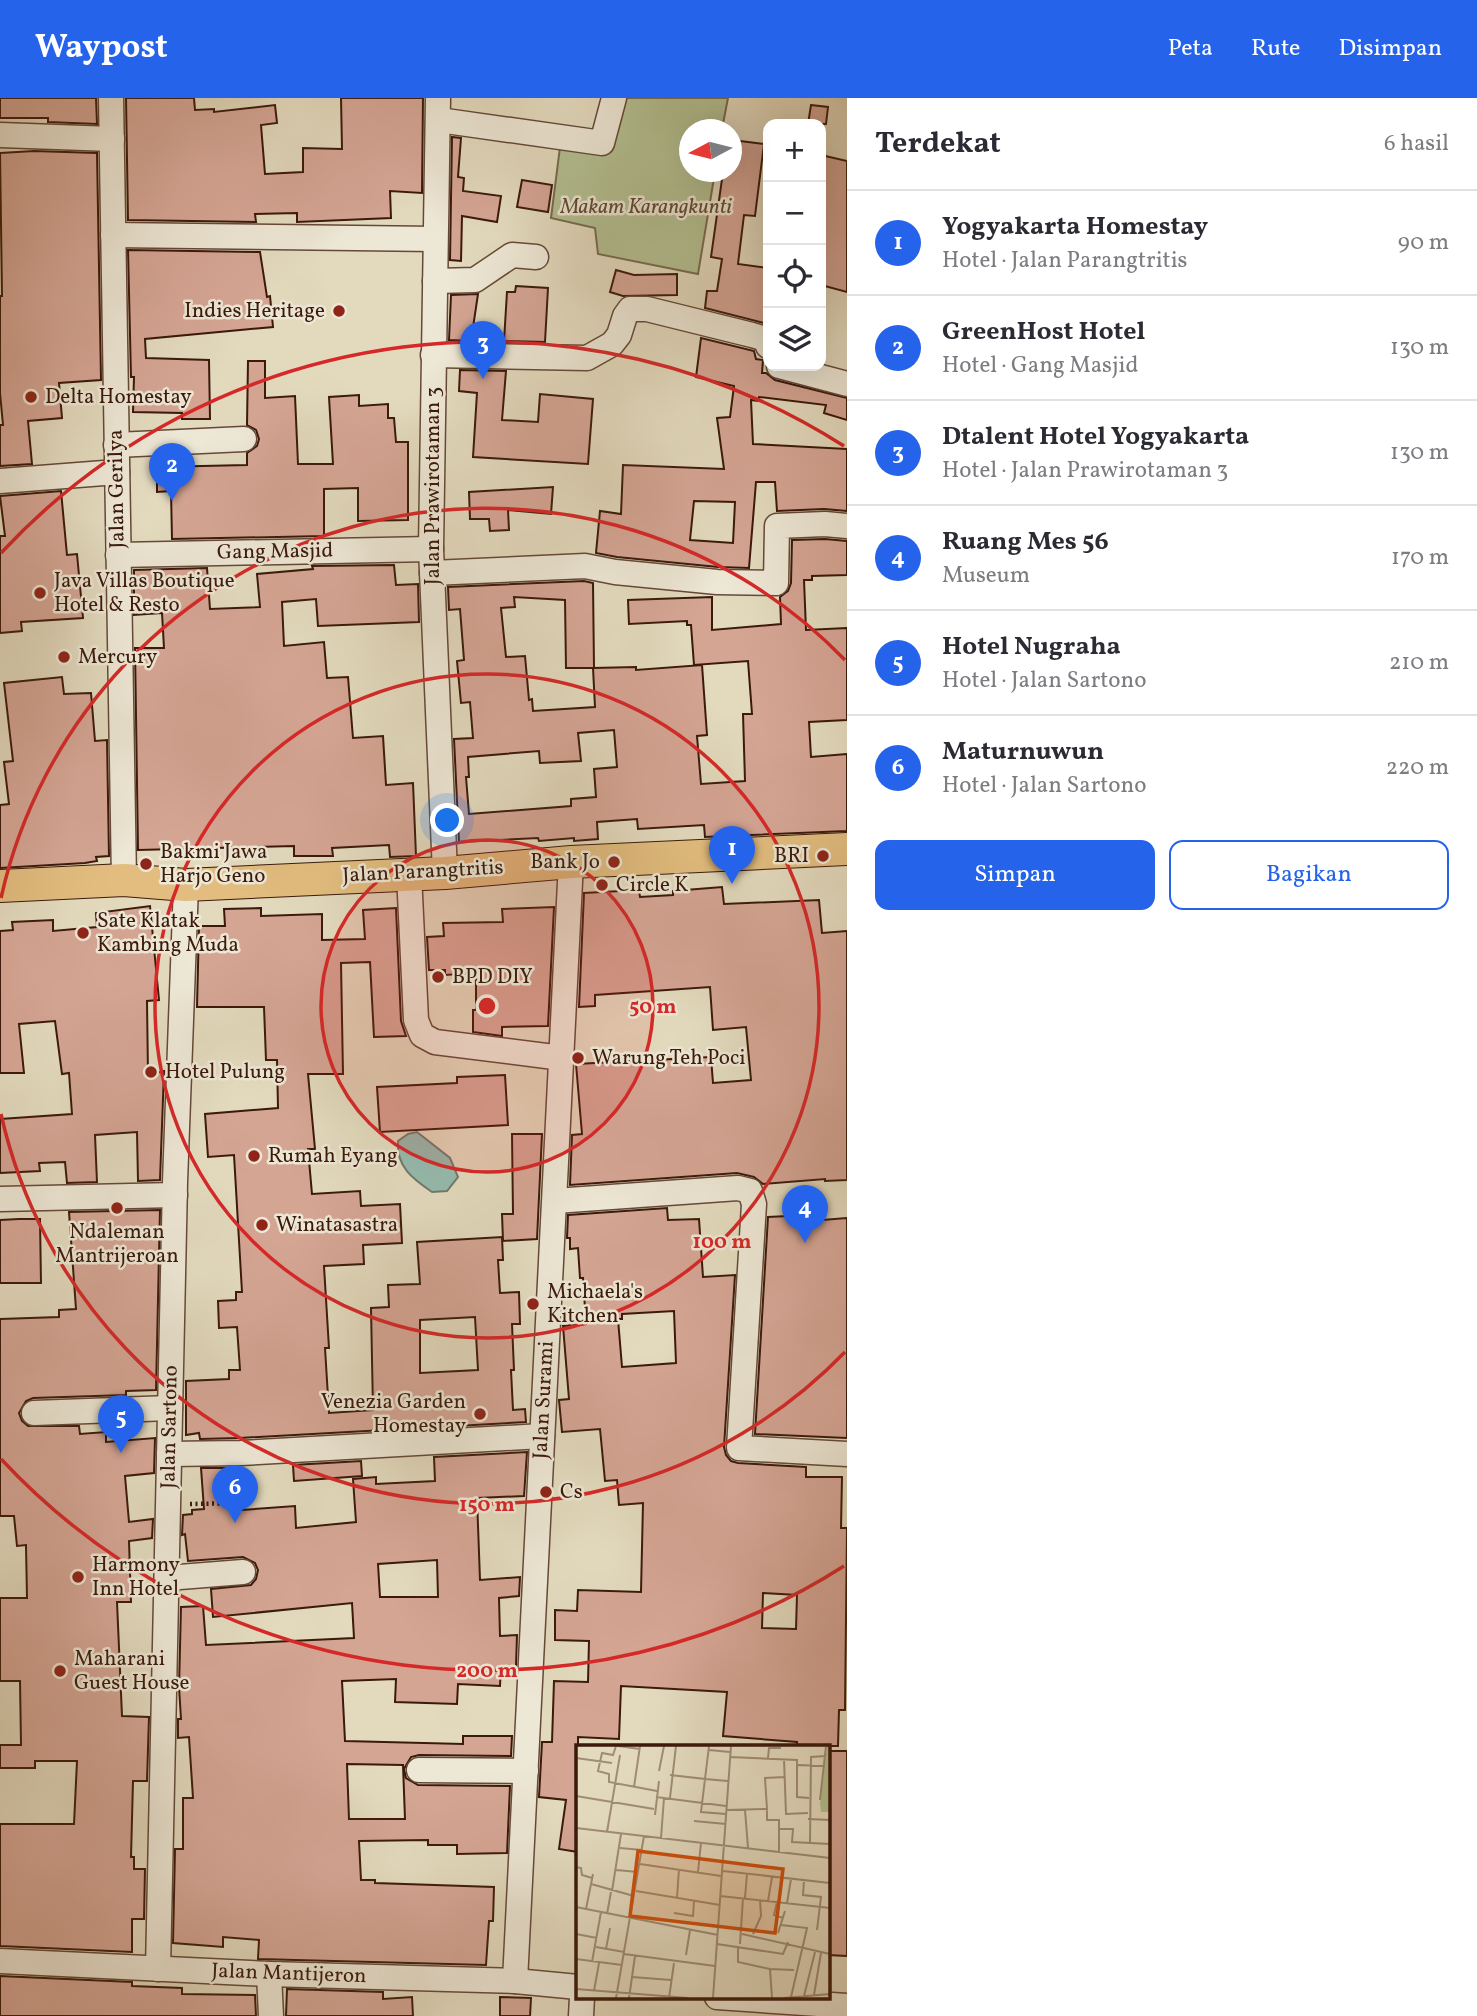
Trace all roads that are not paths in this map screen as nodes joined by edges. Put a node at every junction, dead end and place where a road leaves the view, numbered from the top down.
1 (111, 98) edge
2 (614, 98) edge
3 (438, 109) edge
4 (0, 135) edge
5 (112, 139) junction
6 (113, 235) junction
7 (435, 239) junction
8 (536, 257) dead end
9 (435, 282) junction
10 (763, 339) edge
11 (433, 355) junction
12 (798, 371) edge
13 (847, 384) edge
14 (244, 439) dead end
15 (116, 445) junction
16 (117, 472) junction
17 (0, 481) edge
18 (847, 526) edge
19 (118, 555) junction
20 (432, 561) junction
21 (847, 849) edge
22 (572, 862) junction
23 (445, 873) junction
24 (409, 874) junction
25 (124, 880) junction
26 (186, 885) junction
27 (0, 886) edge
28 (562, 1058) junction
29 (175, 1195) junction
30 (0, 1199) edge
31 (555, 1201) junction
32 (170, 1408) junction
33 (34, 1413) dead end
34 (542, 1436) junction
35 (169, 1454) junction
36 (847, 1454) edge
37 (243, 1572) dead end
38 (167, 1578) junction
39 (419, 1770) dead end
40 (526, 1771) junction
41 (0, 1961) edge
42 (159, 1969) junction
43 (269, 1974) junction
44 (515, 1981) junction
45 (576, 1987) edge
46 (582, 1998) edge
47 (731, 1998) edge
48 (847, 2006) edge
49 (271, 2016) edge
50 (581, 2016) edge

1 - 5 street, Jalan Gerilya
2 - 3 street
3 - 7 street, Jalan Prawirotaman 3
4 - 5 street
5 - 6 street, Jalan Gerilya
6 - 7 street
6 - 15 street, Jalan Gerilya
7 - 9 street, Jalan Prawirotaman 3
8 - 9 street
9 - 11 street, Jalan Prawirotaman 3
10 - 11 street
11 - 20 street, Jalan Prawirotaman 3
12 - 13 street
14 - 15 street
15 - 16 street, Jalan Gerilya
16 - 17 street
16 - 19 street, Jalan Gerilya
18 - 20 street, Gang Masjid
19 - 20 street, Gang Masjid
19 - 25 street, Jalan Gerilya
20 - 23 street, Jalan Prawirotaman 3
21 - 22 main road, Jalan Parangtritis
22 - 23 main road, Jalan Parangtritis
22 - 28 street, Jalan Surami
23 - 24 main road, Jalan Parangtritis
24 - 26 main road, Jalan Parangtritis
24 - 28 street
25 - 26 main road, Jalan Parangtritis
25 - 27 main road, Jalan Parangtritis
26 - 29 street, Jalan Sartono
28 - 31 street, Jalan Surami
29 - 30 street
29 - 32 street, Jalan Sartono
31 - 34 street, Jalan Surami
31 - 36 street
32 - 33 street
32 - 35 street, Jalan Sartono
34 - 35 street
34 - 40 street, Jalan Surami
35 - 38 street, Jalan Sartono
37 - 38 street
38 - 42 street, Jalan Sartono
39 - 40 street
40 - 44 street, Jalan Surami
41 - 42 street, Jalan Mantijeron
42 - 43 street, Jalan Mantijeron
43 - 44 street, Jalan Mantijeron
43 - 49 street
44 - 45 street, Jalan Mantijeron
46 - 50 street
47 - 48 street

